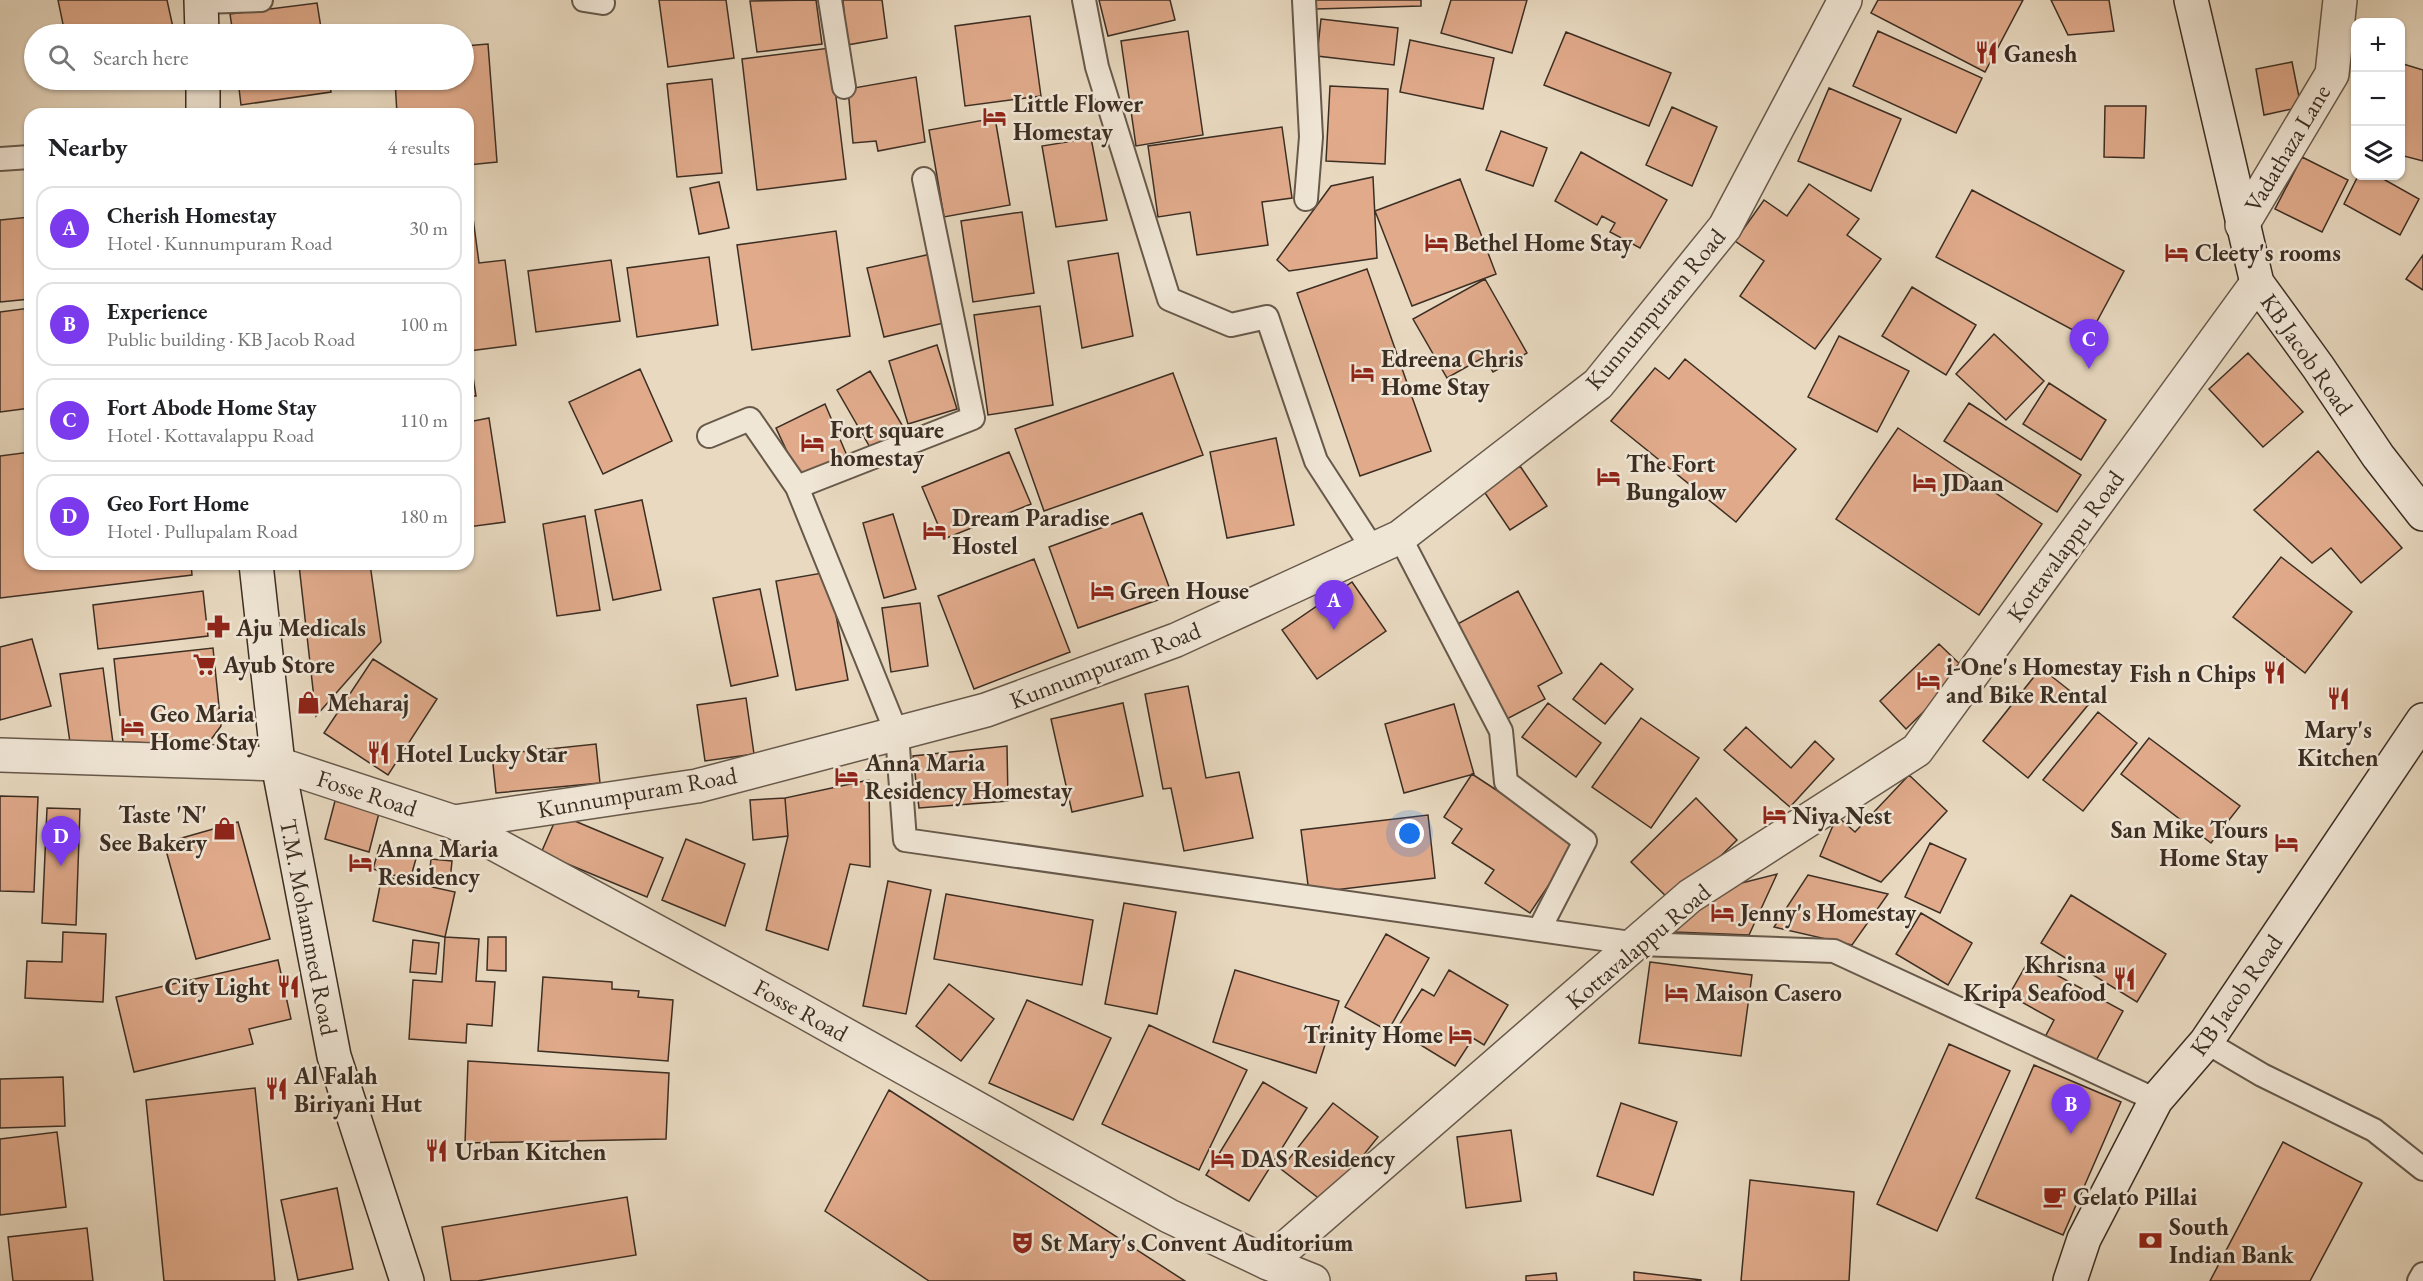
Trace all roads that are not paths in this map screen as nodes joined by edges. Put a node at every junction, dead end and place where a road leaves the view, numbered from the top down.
1 (261, 0) edge
2 (830, 0) edge
3 (1084, 0) edge
4 (1304, 0) edge
5 (1845, 0) edge
6 (2191, 0) edge
7 (2340, 0) edge
8 (201, 1) edge
9 (202, 24) edge
10 (844, 87) dead end
11 (203, 90) edge
12 (203, 108) edge
13 (24, 157) edge
14 (0, 159) edge
15 (924, 179) dead end
16 (1306, 198) dead end
17 (2242, 225) junction
18 (2257, 283) junction
19 (709, 436) dead end
20 (796, 487) junction
21 (2423, 514) edge
22 (1387, 543) junction
23 (259, 570) edge
24 (2423, 720) edge
25 (897, 734) junction
26 (0, 755) edge
27 (278, 764) junction
28 (454, 822) junction
29 (1539, 930) junction
30 (1638, 944) junction
31 (2206, 1042) junction
32 (2156, 1100) junction
33 (2423, 1169) edge
34 (1268, 1263) junction
35 (2423, 1274) edge
36 (407, 1281) edge
37 (1312, 1281) edge
38 (2070, 1281) edge
39 (2420, 1281) edge

1 - 8 lane
2 - 10 lane
3 - 22 lane
4 - 16 lane
5 - 22 street, Kunnumpuram Road
6 - 17 street, KB Jacob Road
7 - 17 street, Vadathaza Lane
8 - 9 street
11 - 12 street
13 - 14 lane
15 - 20 lane
17 - 18 street, KB Jacob Road
18 - 21 street, KB Jacob Road
18 - 30 street, Kottavalappu Road
19 - 20 lane
20 - 25 lane
22 - 25 street, Kunnumpuram Road
22 - 29 lane
23 - 27 street, T.M. Mohammed Road
24 - 31 street, KB Jacob Road
25 - 28 street, Kunnumpuram Road
25 - 29 lane
26 - 27 street, Fosse Road
27 - 28 street, Fosse Road
27 - 36 street, T.M. Mohammed Road
28 - 34 street, Fosse Road
29 - 30 lane
30 - 32 lane
30 - 34 street, Kottavalappu Road
31 - 32 street, KB Jacob Road
31 - 33 lane
32 - 38 street, KB Jacob Road
34 - 37 street, Fosse Road
35 - 39 lane

